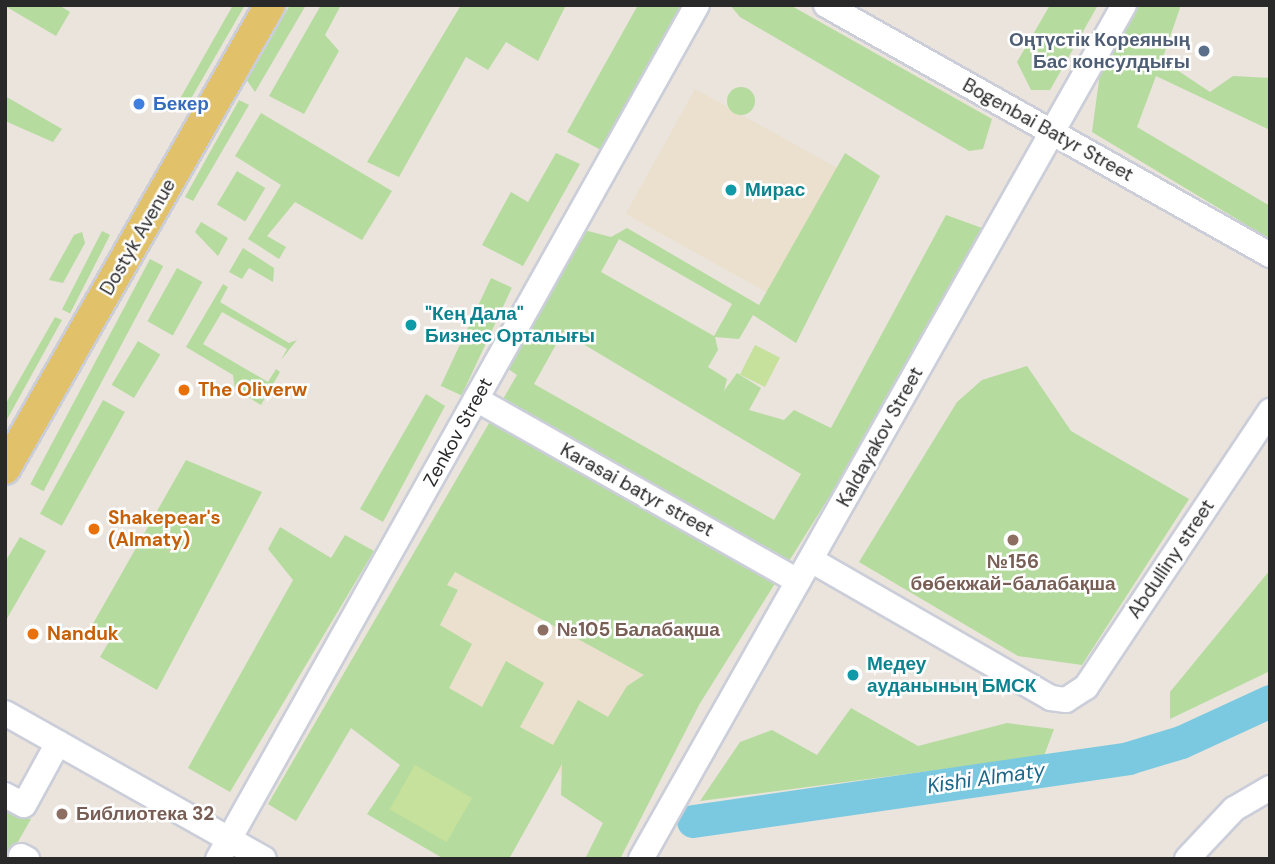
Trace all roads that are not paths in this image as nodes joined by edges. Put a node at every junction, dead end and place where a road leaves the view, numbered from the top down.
1 (270, 5) edge
2 (697, 5) edge
3 (826, 5) edge
4 (1124, 5) edge
5 (1052, 132) junction
6 (1270, 256) edge
7 (476, 399) junction
8 (1270, 411) edge
9 (5, 469) edge
10 (805, 570) junction
11 (1066, 700) joint
12 (5, 713) edge
13 (58, 743) junction
14 (1270, 788) edge
15 (5, 795) edge
16 (224, 849) edge
17 (264, 859) edge
18 (641, 859) edge
19 (1186, 859) edge

1 - 9 main road, Dostyk Avenue
2 - 7 street, Zenkov Street
3 - 5 street, Bogenbai Batyr Street
4 - 5 street, Kaldayakov Street
5 - 6 street, Bogenbai Batyr Street
5 - 10 street, Kaldayakov Street
7 - 10 street, Karasai batyr street
7 - 16 street, Zenkov Street
8 - 11 street, Abdulliny street
10 - 11 street, Karasai batyr street
10 - 18 street, Kaldayakov Street
12 - 13 street
13 - 15 street
13 - 16 street
14 - 19 street
16 - 17 street

